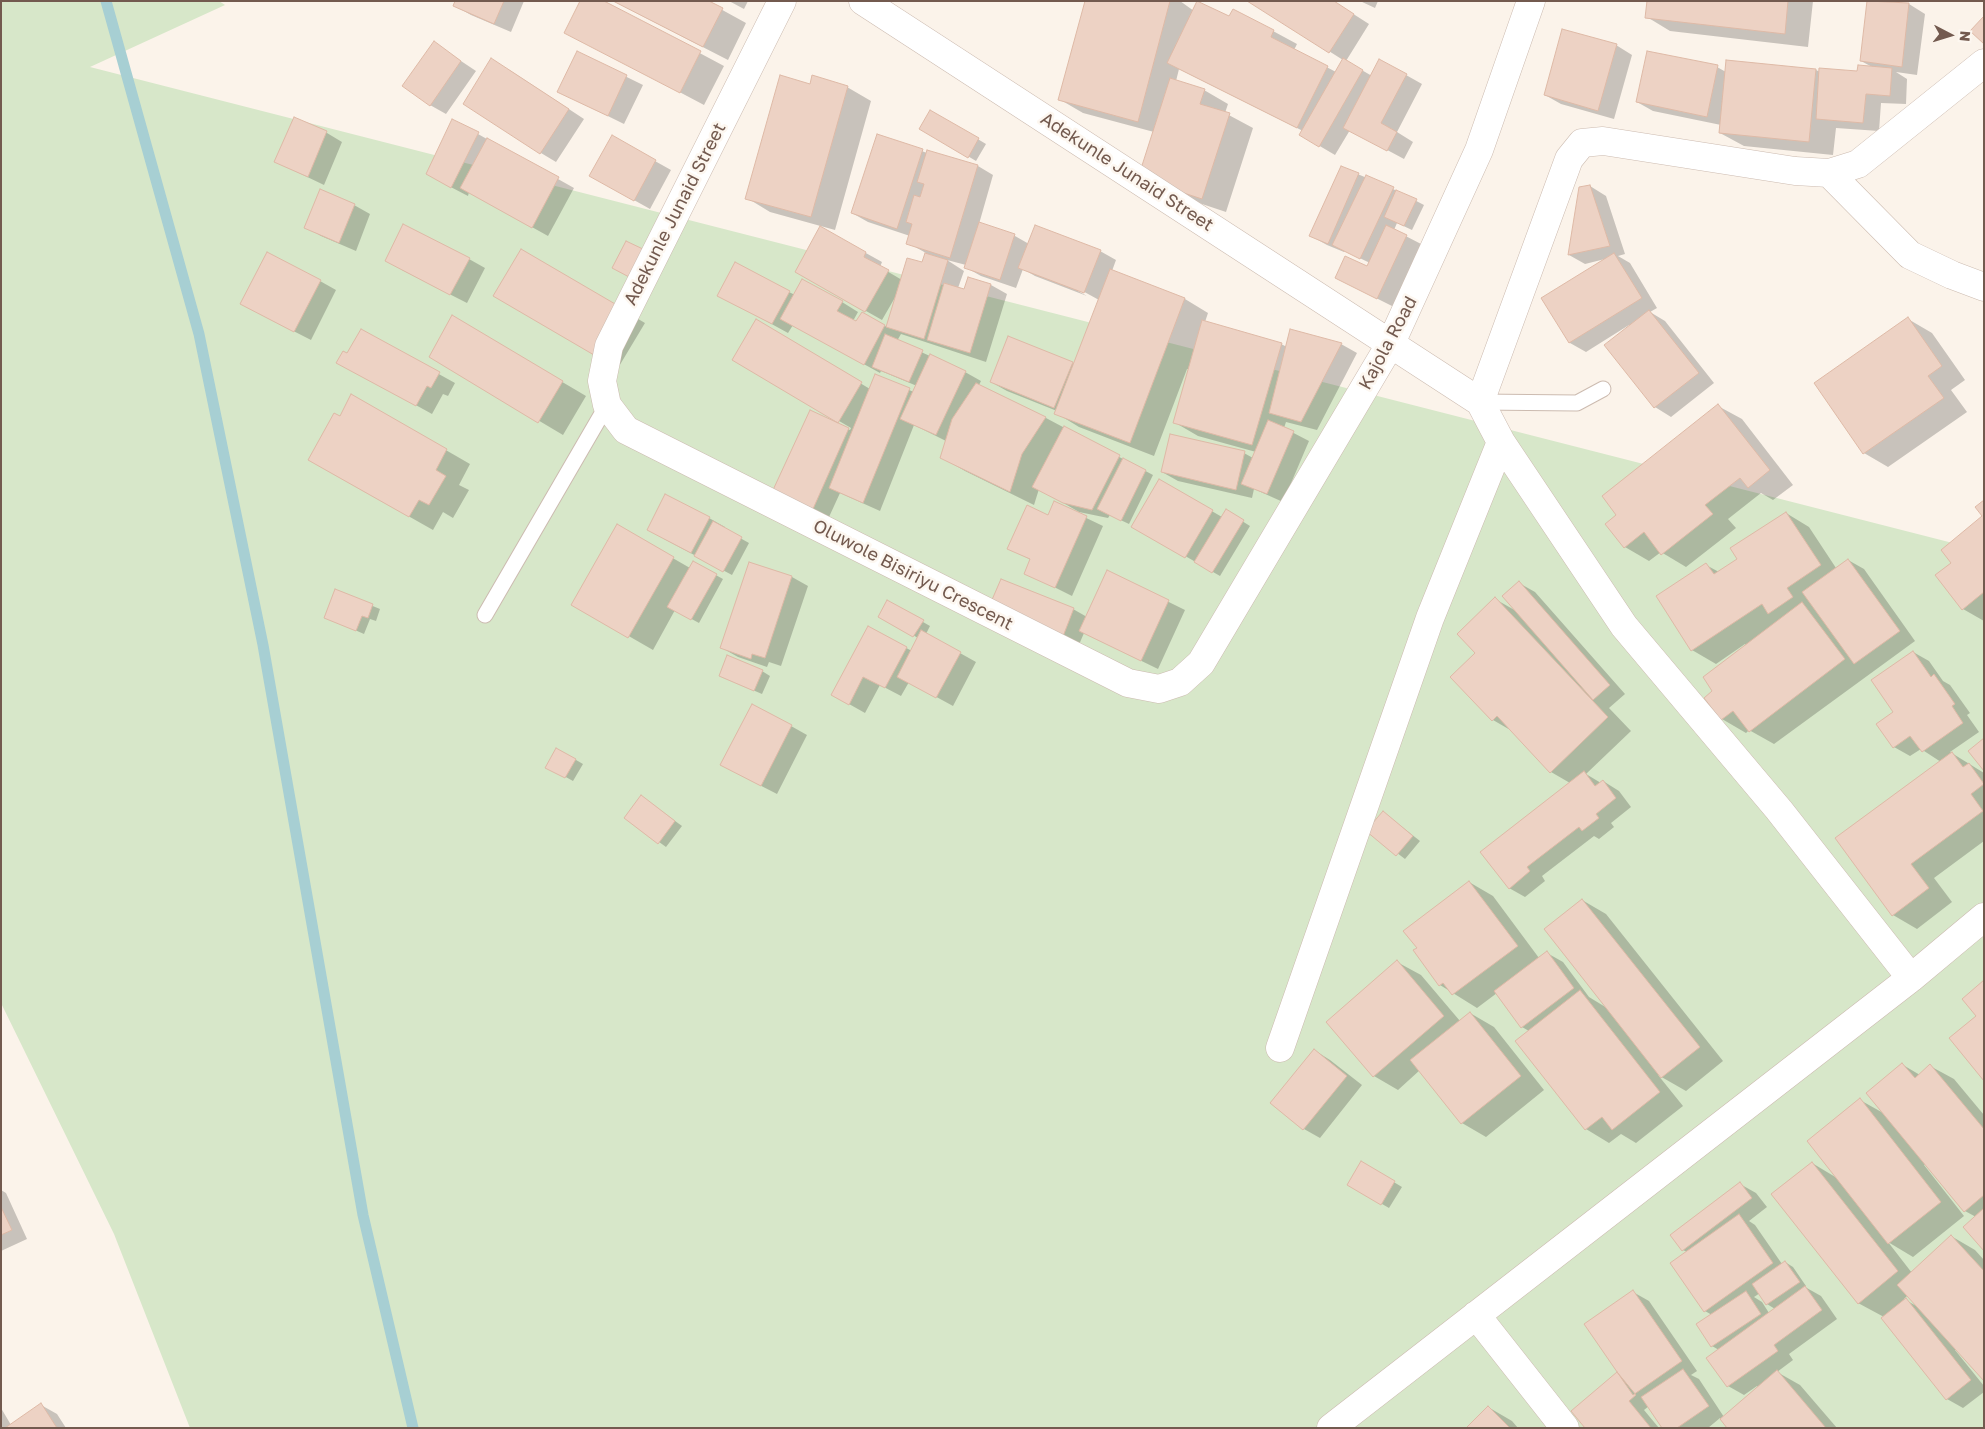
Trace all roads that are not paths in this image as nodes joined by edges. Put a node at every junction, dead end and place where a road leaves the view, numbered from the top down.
1 (782, 1) edge
2 (863, 1) edge
3 (1531, 1) edge
4 (1984, 63) edge
5 (1829, 173) junction
6 (1984, 287) edge
7 (1391, 343) junction
8 (1603, 389) dead end
9 (1480, 402) junction
10 (607, 406) junction
11 (626, 430) joint
12 (1501, 442) junction
13 (486, 615) dead end
14 (1200, 663) joint
15 (1984, 917) edge
16 (1911, 978) junction
17 (1280, 1048) dead end
18 (1476, 1315) junction
19 (1331, 1428) edge
20 (1565, 1428) edge

1 - 10 street, Adekunle Junaid Street
2 - 7 street, Adekunle Junaid Street
3 - 7 street, Kajola Road
4 - 5 street
5 - 6 street
5 - 9 street
7 - 9 street, Adekunle Junaid Street
7 - 14 street, Kajola Road
8 - 9 lane
9 - 12 street
10 - 11 street, Adekunle Junaid Street
10 - 13 lane
11 - 14 street, Oluwole Bisiriyu Crescent
12 - 16 street
12 - 17 street
15 - 16 street
16 - 18 street
18 - 19 street
18 - 20 street

